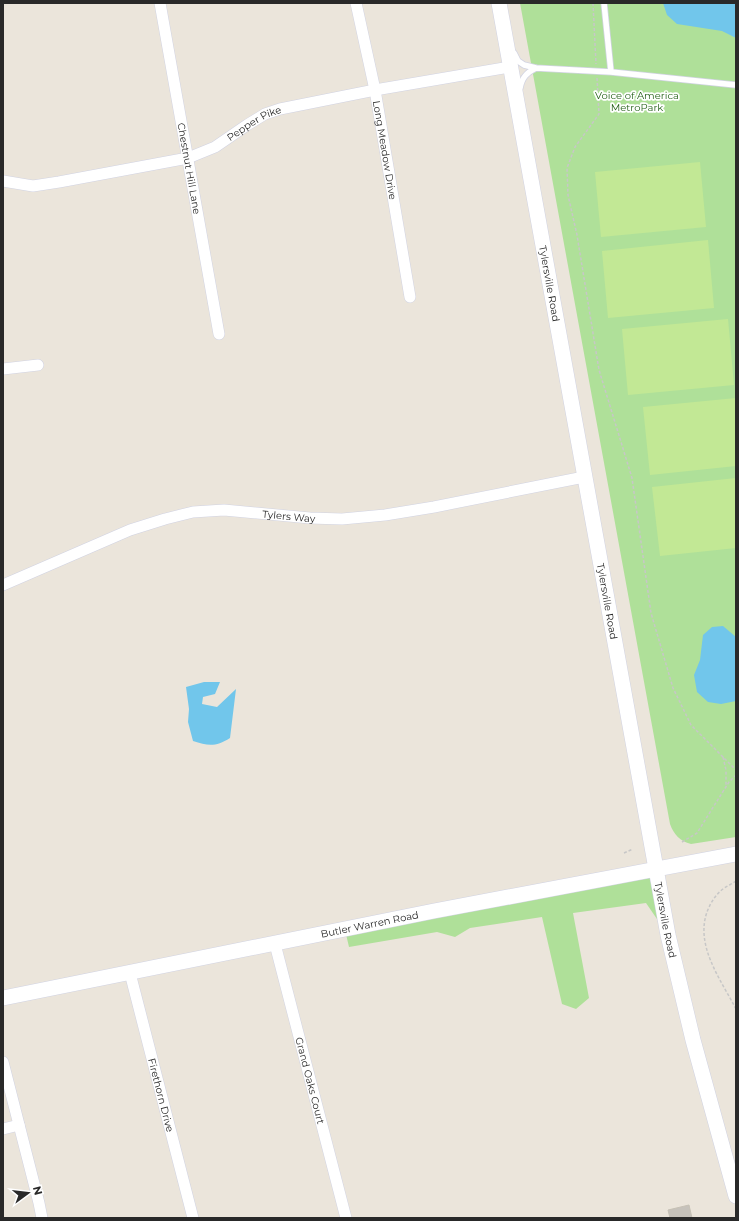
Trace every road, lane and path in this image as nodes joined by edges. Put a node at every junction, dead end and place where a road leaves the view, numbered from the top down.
1 (160, 3) edge
2 (356, 3) edge
3 (499, 3) edge
4 (593, 3) edge
5 (604, 3) edge
6 (504, 31) junction
7 (510, 67) junction
8 (536, 68) junction
9 (597, 71) junction
10 (611, 72) junction
11 (736, 85) edge
12 (374, 90) junction
13 (517, 106) junction
14 (188, 158) junction
15 (3, 181) edge
16 (410, 297) dead end
17 (219, 334) dead end
18 (38, 366) dead end
19 (3, 370) edge
20 (584, 477) junction
21 (3, 585) edge
22 (723, 756) junction
23 (736, 770) edge
24 (736, 775) edge
25 (726, 787) junction
26 (682, 842) dead end
27 (633, 849) dead end
28 (624, 853) dead end
29 (736, 854) edge
30 (656, 869) junction
31 (736, 882) edge
32 (275, 944) junction
33 (130, 972) junction
34 (3, 998) edge
35 (736, 1009) edge
36 (3, 1062) edge
37 (19, 1125) junction
38 (3, 1129) edge
39 (732, 1166) edge
40 (736, 1196) edge
41 (42, 1218) edge
42 (193, 1218) edge
43 (346, 1218) edge

1 - 14 street, Chestnut Hill Lane
2 - 12 street, Long Meadow Drive
3 - 6 main road, Tylersville Road
4 - 9 path
5 - 10 lane
6 - 7 main road, Tylersville Road
6 - 8 lane
7 - 12 street, Pepper Pike
7 - 13 main road, Tylersville Road
8 - 9 lane
8 - 13 lane
9 - 10 lane
9 - 22 path
10 - 11 lane
12 - 14 street, Pepper Pike
12 - 16 street, Long Meadow Drive
13 - 20 main road, Tylersville Road
14 - 15 street, Pepper Pike
14 - 17 street, Chestnut Hill Lane
18 - 19 street
20 - 21 street, Tylers Way
20 - 30 main road, Tylersville Road
22 - 23 path
22 - 25 path
24 - 25 path
25 - 26 path
27 - 28 path
29 - 30 main road, Butler Warren Road
30 - 32 main road, Butler Warren Road
30 - 39 main road, Tylersville Road
31 - 35 path
32 - 33 main road, Butler Warren Road
32 - 43 street, Grand Oaks Court
33 - 34 main road, Butler Warren Road
33 - 42 street, Firethorn Drive
36 - 37 street
37 - 38 street
37 - 41 street
39 - 40 main road, Tylersville Road

